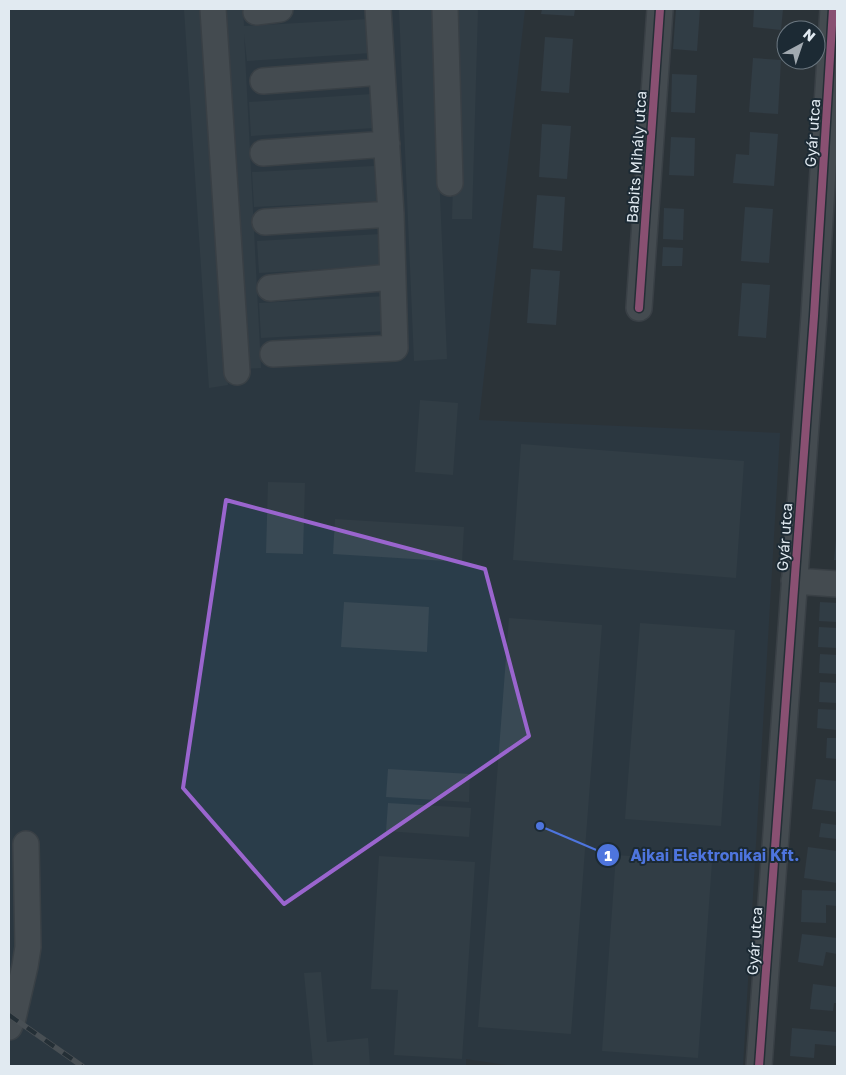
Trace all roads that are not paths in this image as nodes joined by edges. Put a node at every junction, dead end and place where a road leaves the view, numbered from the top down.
1 (213, 9) edge
2 (280, 9) edge
3 (378, 9) edge
4 (445, 9) edge
5 (660, 9) edge
6 (833, 9) edge
7 (256, 12) dead end
8 (382, 72) junction
9 (263, 81) dead end
10 (387, 144) junction
11 (262, 153) dead end
12 (450, 182) dead end
13 (391, 214) junction
14 (265, 222) dead end
15 (392, 277) junction
16 (270, 288) dead end
17 (639, 308) dead end
18 (273, 354) dead end
19 (237, 372) dead end
20 (794, 581) junction
21 (837, 584) edge
22 (26, 844) dead end
23 (9, 1027) edge
24 (759, 1066) edge

1 - 19 street
2 - 7 street
3 - 8 street
4 - 12 street
5 - 17 street, Babits Mihály utca
6 - 20 street, Gyár utca
8 - 9 street
8 - 10 street
10 - 11 street
10 - 13 street
13 - 14 street
13 - 15 street
15 - 16 street
15 - 18 street
20 - 21 street
20 - 24 street, Gyár utca
22 - 23 street

